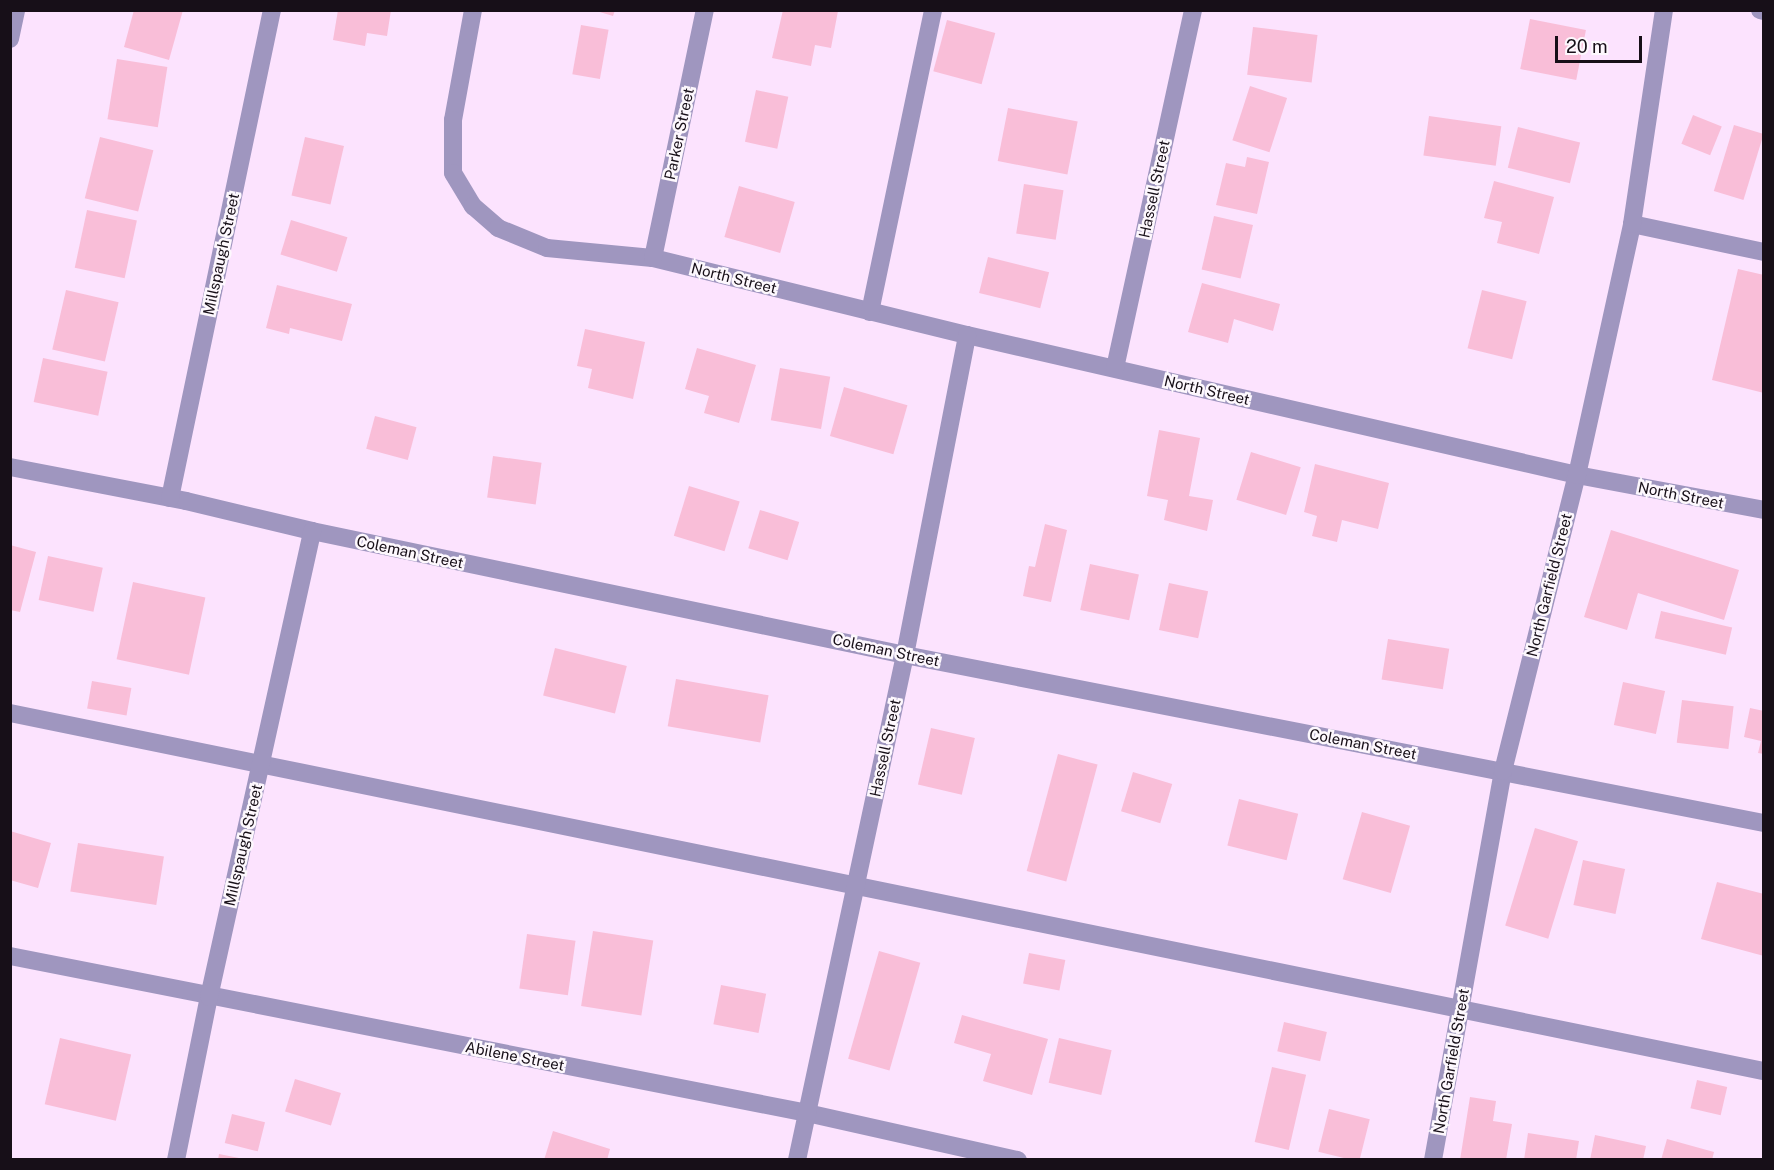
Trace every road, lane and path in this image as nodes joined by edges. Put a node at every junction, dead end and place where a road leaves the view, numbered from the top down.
1 (16, 10) edge
2 (272, 10) edge
3 (473, 10) edge
4 (705, 10) edge
5 (933, 10) edge
6 (1192, 10) edge
7 (1664, 10) edge
8 (10, 39) edge
9 (1632, 224) junction
10 (1764, 252) edge
11 (653, 258) junction
12 (870, 312) junction
13 (967, 335) junction
14 (1115, 369) junction
15 (10, 467) edge
16 (1577, 475) junction
17 (170, 498) junction
18 (1764, 510) edge
19 (312, 531) junction
20 (905, 655) junction
21 (10, 713) edge
22 (261, 762) junction
23 (1503, 771) junction
24 (1764, 823) edge
25 (856, 885) junction
26 (10, 956) edge
27 (209, 997) junction
28 (1460, 1008) junction
29 (1764, 1071) edge
30 (807, 1113) junction
31 (176, 1160) edge
32 (797, 1160) edge
33 (1018, 1160) edge
34 (1433, 1160) edge

1 - 8 street
2 - 17 street, Millspaugh Street
3 - 11 street, North Street
4 - 11 street, Parker Street
5 - 12 street
6 - 14 street, Hassell Street
7 - 9 street, North Garfield Street
9 - 10 street
9 - 16 street, North Garfield Street
11 - 12 street, North Street
12 - 13 street, North Street
13 - 14 street, North Street
13 - 20 street, Hassell Street
14 - 16 street, North Street
15 - 17 street, Coleman Street
16 - 18 street, North Street
16 - 23 street, North Garfield Street
17 - 19 street, Coleman Street
19 - 20 street, Coleman Street
19 - 22 street, Millspaugh Street
20 - 23 street, Coleman Street
20 - 25 street, Hassell Street
21 - 22 street
22 - 25 street
22 - 27 street, Millspaugh Street
23 - 24 street, Coleman Street
23 - 28 street, North Garfield Street
25 - 28 street
25 - 30 street, Hassell Street
26 - 27 street, Abilene Street
27 - 30 street, Abilene Street
27 - 31 street, Millspaugh Street
28 - 29 street
28 - 34 street, North Garfield Street
30 - 32 street, Hassell Street
30 - 33 street, Abilene Street

